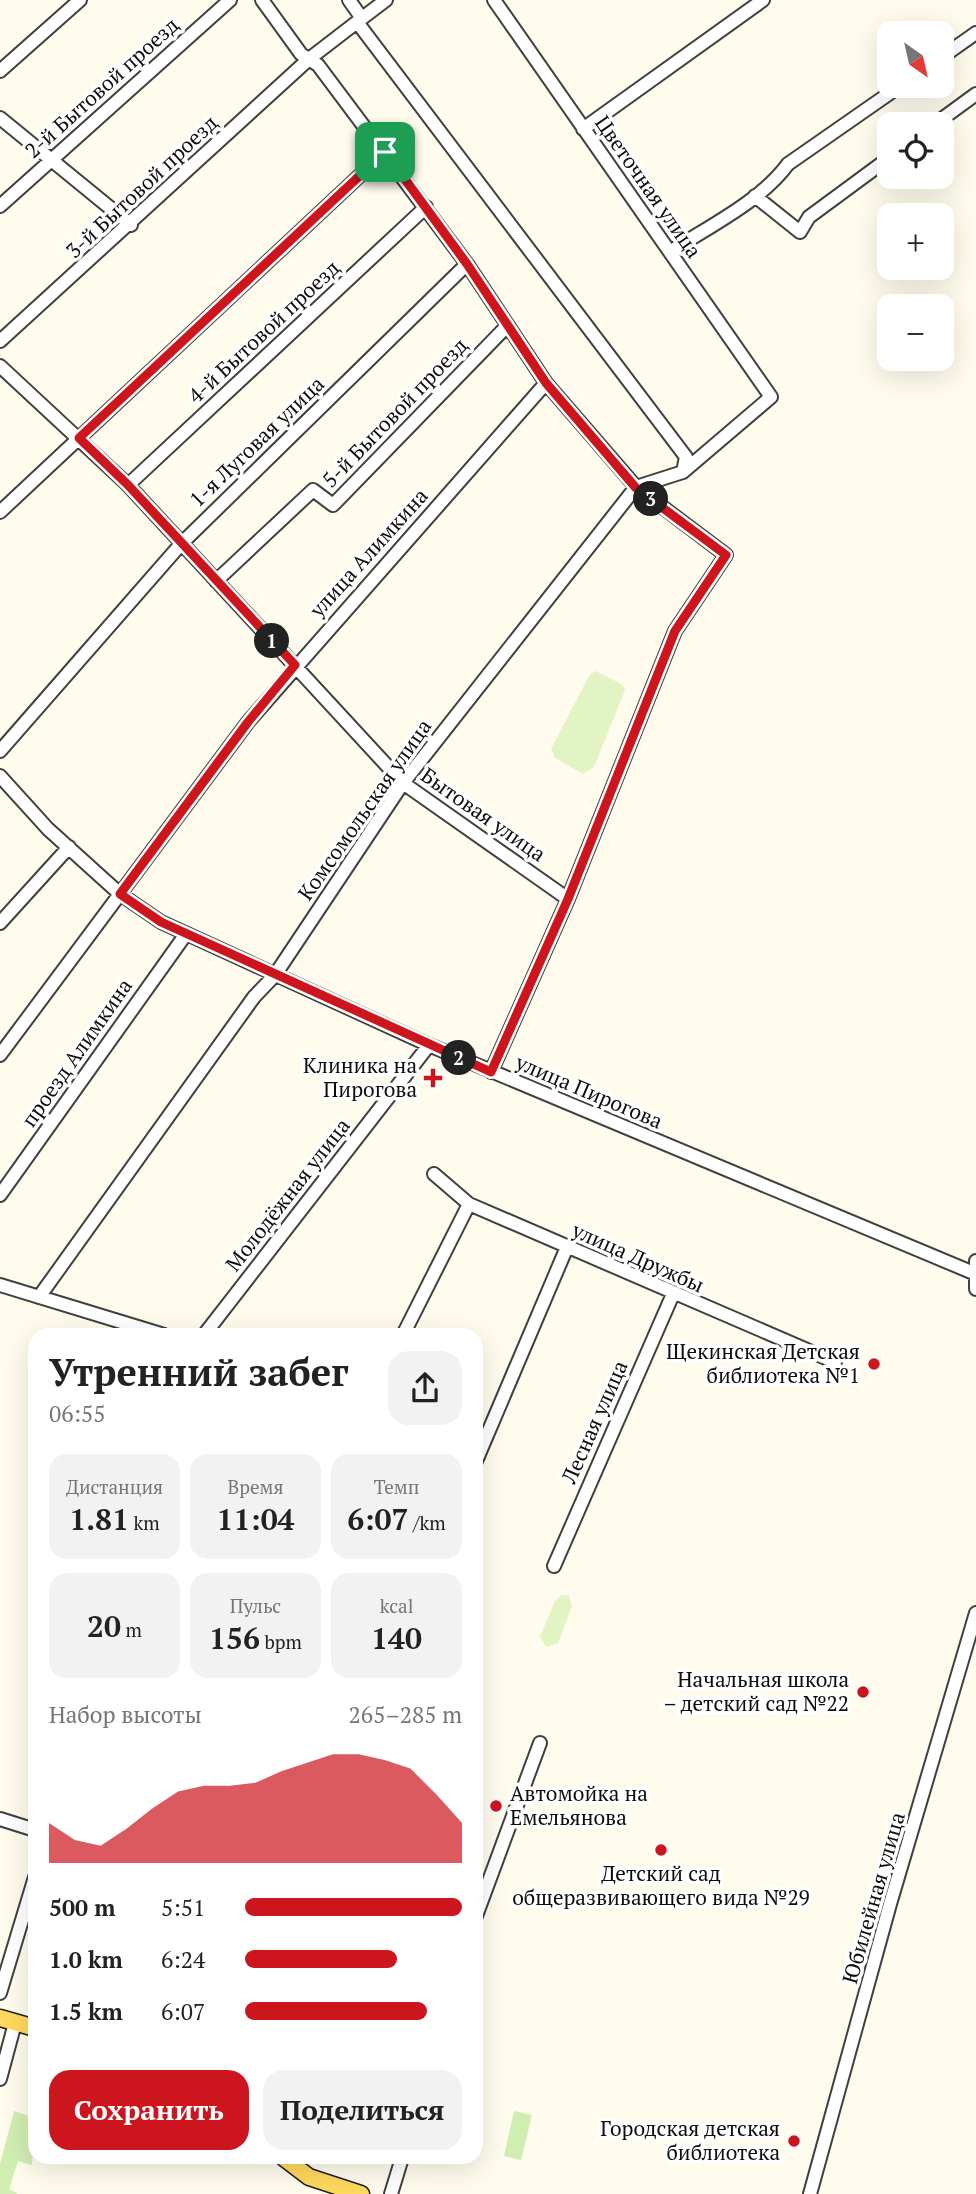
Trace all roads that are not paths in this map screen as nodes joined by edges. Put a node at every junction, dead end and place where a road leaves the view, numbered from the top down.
1 (80, 0) edge
2 (230, 0) edge
3 (262, 0) edge
4 (349, 0) edge
5 (386, 0) edge
6 (494, 0) edge
7 (763, 0) edge
8 (359, 20) junction
9 (976, 33) edge
10 (954, 49) edge
11 (309, 59) junction
12 (0, 71) edge
13 (976, 94) edge
14 (883, 98) edge
15 (951, 112) edge
16 (0, 118) edge
17 (583, 129) junction
18 (385, 152) junction
19 (50, 159) junction
20 (877, 167) edge
21 (755, 196) junction
22 (0, 206) edge
23 (426, 207) junction
24 (131, 225) junction
25 (670, 252) junction
26 (467, 264) junction
27 (508, 326) junction
28 (0, 341) edge
29 (0, 366) edge
30 (546, 383) junction
31 (79, 438) junction
32 (683, 472) junction
33 (128, 485) junction
34 (636, 488) junction
35 (0, 512) edge
36 (181, 544) junction
37 (216, 581) junction
38 (295, 665) junction
39 (0, 751) edge
40 (0, 776) edge
41 (403, 783) junction
42 (69, 847) junction
43 (120, 894) junction
44 (568, 899) junction
45 (0, 923) edge
46 (186, 934) junction
47 (275, 975) junction
48 (429, 1045) junction
49 (0, 1055) edge
50 (491, 1072) junction
51 (435, 1174) dead end
52 (0, 1195) edge
53 (469, 1204) junction
54 (567, 1247) junction
55 (975, 1269) edge
56 (0, 1286) edge
57 (976, 1289) edge
58 (673, 1294) junction
59 (38, 1297) junction
60 (141, 1328) edge
61 (209, 1328) edge
62 (407, 1328) edge
63 (835, 1362) dead end
64 (483, 1445) edge
65 (554, 1566) dead end
66 (976, 1613) edge
67 (540, 1742) dead end
68 (0, 1819) edge
69 (28, 1828) edge
70 (483, 1897) edge
71 (28, 1900) edge
72 (0, 1993) edge
73 (7, 2020) edge
74 (28, 2026) edge
75 (0, 2078) edge
76 (292, 2164) edge
77 (400, 2164) edge
78 (361, 2194) edge
79 (391, 2194) edge
80 (810, 2194) edge

1 - 12 street
2 - 19 street, 2-й Бытовой проезд
3 - 11 street
4 - 8 street
5 - 8 street, 3-й Бытовой проезд
6 - 17 street, Цветочная улица
7 - 17 street
8 - 11 street, 3-й Бытовой проезд
8 - 32 street
9 - 10 street
11 - 18 street
11 - 24 street, 3-й Бытовой проезд
13 - 15 street
14 - 21 street
16 - 19 street
17 - 25 street, Цветочная улица
18 - 23 street
18 - 31 street
19 - 22 street, 2-й Бытовой проезд
19 - 24 street
20 - 21 street
21 - 25 street
23 - 26 street
23 - 33 street, 4-й Бытовой проезд
24 - 28 street, 3-й Бытовой проезд
25 - 32 street, Цветочная улица
26 - 27 street
26 - 36 street, 1-я Луговая улица
27 - 30 street
27 - 37 street, 5-й Бытовой проезд
29 - 31 street, Бытовая улица
30 - 34 street
30 - 38 street, улица Алимкина
31 - 33 street, Бытовая улица
31 - 35 street
32 - 34 street
33 - 36 street, Бытовая улица
34 - 41 street, Комсомольская улица
34 - 44 street
36 - 37 street, Бытовая улица
36 - 39 street, 1-я Луговая улица
37 - 38 street, Бытовая улица
38 - 41 street, Бытовая улица
38 - 43 street, улица Алимкина
40 - 42 street, улица Пирогова
41 - 44 street, Бытовая улица
41 - 47 street, Комсомольская улица
42 - 43 street, улица Пирогова
42 - 45 street
43 - 46 street, улица Пирогова
43 - 49 street, улица Алимкина
44 - 50 street
46 - 47 street, улица Пирогова
46 - 52 street, проезд Алимкина
47 - 48 street, улица Пирогова
47 - 59 street, Комсомольская улица
48 - 50 street, улица Пирогова
48 - 61 street, Молодёжная улица
50 - 55 street, улица Пирогова
51 - 53 street, улица Дружбы
53 - 54 street, улица Дружбы
53 - 62 street
54 - 58 street, улица Дружбы
54 - 64 street
55 - 57 street
56 - 59 street
58 - 63 street, улица Дружбы
58 - 65 street, Лесная улица
59 - 60 street
66 - 80 street, Юбилейная улица
67 - 70 street
68 - 69 street
71 - 72 street
73 - 74 main road
73 - 75 street
76 - 78 main road
77 - 79 street

